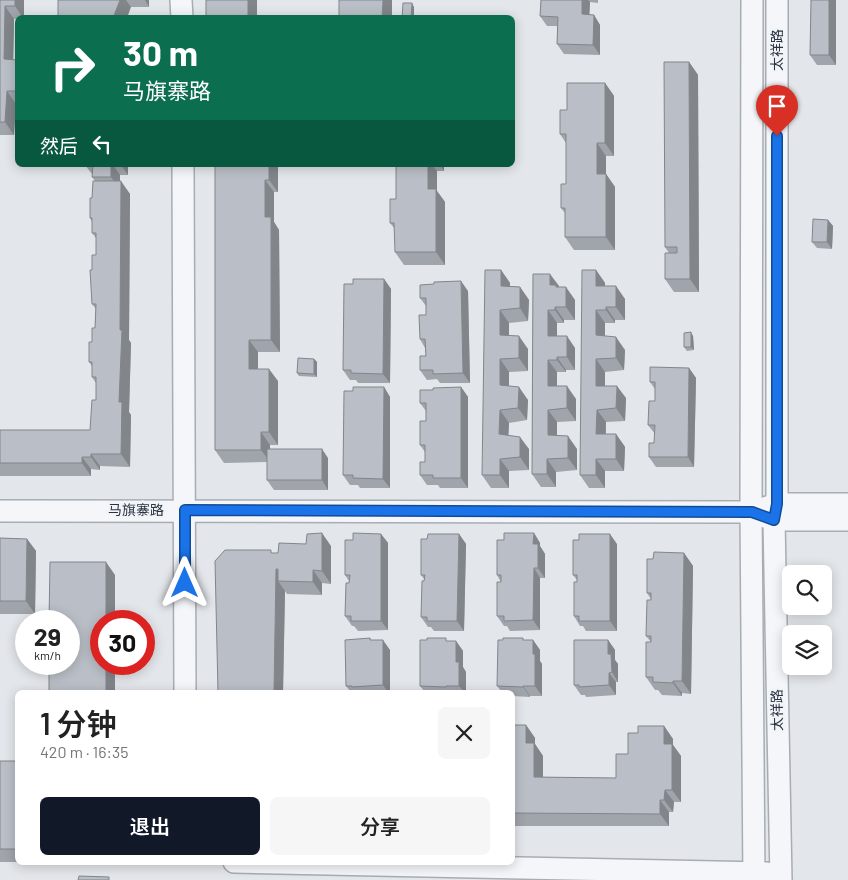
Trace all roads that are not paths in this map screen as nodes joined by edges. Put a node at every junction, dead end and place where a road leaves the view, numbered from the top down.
1 (182, 0) edge
2 (752, 0) edge
3 (777, 0) edge
4 (182, 15) edge
5 (183, 167) edge
6 (848, 504) edge
7 (185, 510) junction
8 (0, 511) edge
9 (752, 512) junction
10 (775, 512) junction
11 (848, 520) edge
12 (185, 690) edge
13 (338, 865) edge
14 (754, 877) edge
15 (780, 877) edge

1 - 4 street
2 - 9 street, 太祥路
3 - 10 street, 太祥路
5 - 7 street
6 - 10 street, 马旗寨路
7 - 8 street, 马旗寨路
7 - 9 street, 马旗寨路
7 - 12 street
9 - 10 street, 马旗寨路
9 - 14 street, 太祥路
10 - 11 street, 马旗寨路
10 - 15 street, 太祥路
13 - 14 street
14 - 15 street

